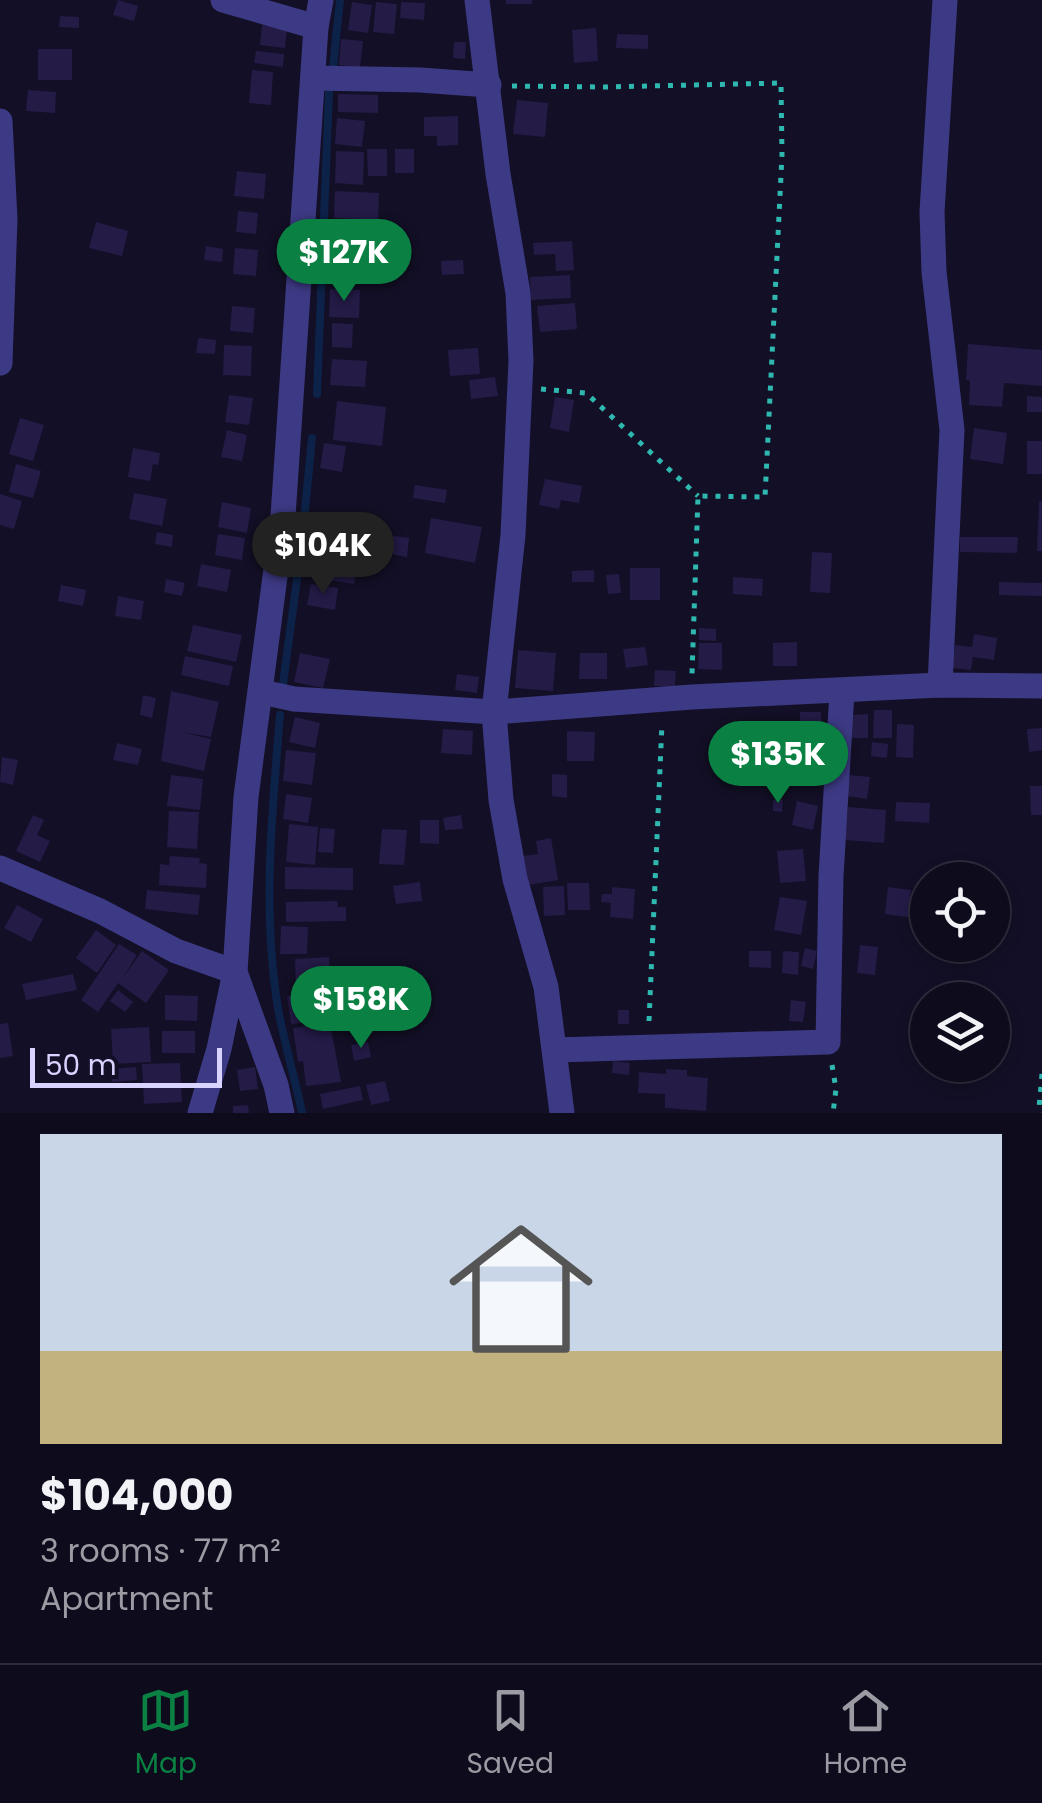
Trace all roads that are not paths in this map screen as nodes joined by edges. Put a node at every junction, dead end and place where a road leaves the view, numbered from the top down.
1 (223, 0) edge
2 (321, 0) edge
3 (477, 0) edge
4 (945, 0) edge
5 (316, 27) junction
6 (313, 78) junction
7 (488, 85) junction
8 (0, 121) edge
9 (0, 363) edge
10 (940, 685) junction
11 (1042, 686) edge
12 (262, 692) junction
13 (842, 692) junction
14 (494, 712) junction
15 (0, 868) edge
16 (236, 972) junction
17 (554, 1050) junction
18 (200, 1113) edge
19 (282, 1113) edge
20 (562, 1113) edge

1 - 5 street
2 - 5 street
3 - 7 street
4 - 10 street
5 - 6 street
6 - 7 street
6 - 12 street
7 - 14 street
8 - 9 street
10 - 11 street
10 - 13 street
12 - 14 street
12 - 16 street
13 - 14 street
13 - 17 street
14 - 17 street
15 - 16 street
16 - 18 street
16 - 19 street
17 - 20 street

